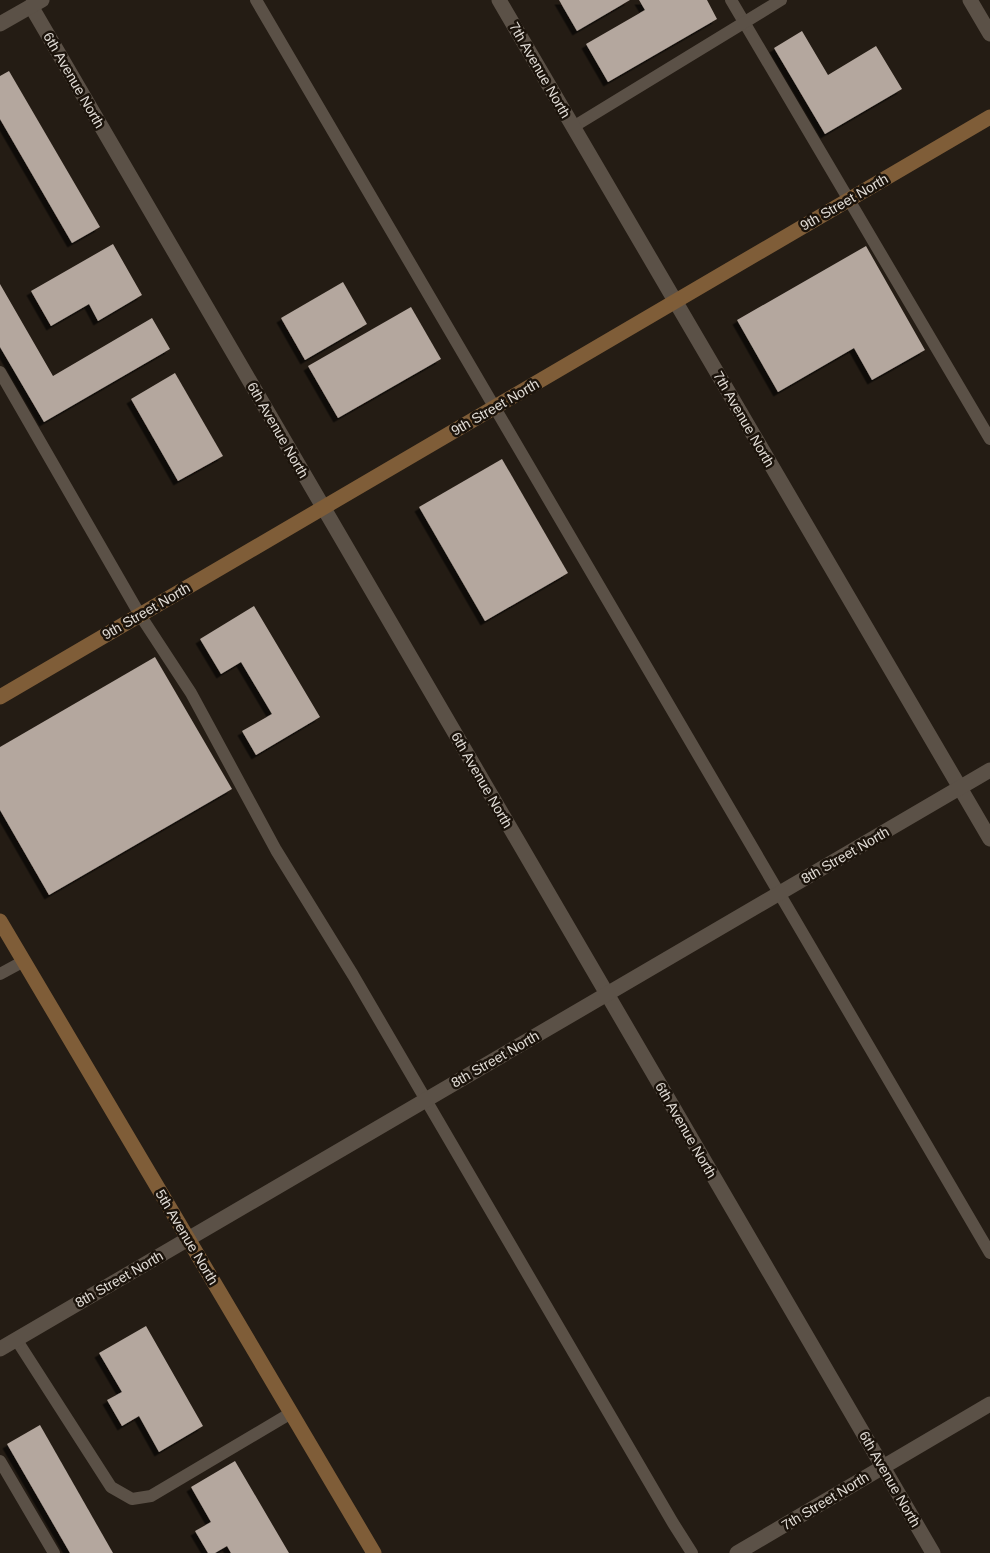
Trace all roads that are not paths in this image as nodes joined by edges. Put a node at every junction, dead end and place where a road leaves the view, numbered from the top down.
1 (256, 0) edge
2 (499, 0) edge
3 (731, 0) edge
4 (781, 0) edge
5 (970, 0) edge
6 (37, 3) edge
7 (743, 22) junction
8 (0, 24) edge
9 (990, 34) edge
10 (990, 117) edge
11 (574, 127) junction
12 (850, 199) junction
13 (675, 301) junction
14 (0, 372) edge
15 (5, 392) edge
16 (494, 407) junction
17 (990, 439) edge
18 (324, 507) junction
19 (140, 615) junction
20 (0, 697) edge
21 (990, 770) edge
22 (960, 788) junction
23 (990, 839) edge
24 (779, 893) junction
25 (0, 921) edge
26 (24, 961) junction
27 (0, 974) edge
28 (607, 994) junction
29 (424, 1101) junction
30 (188, 1239) junction
31 (990, 1253) edge
32 (16, 1339) junction
33 (0, 1349) edge
34 (990, 1404) edge
35 (291, 1413) junction
36 (0, 1461) edge
37 (883, 1467) junction
38 (54, 1553) edge
39 (374, 1553) edge
40 (692, 1553) edge
41 (737, 1553) edge
42 (933, 1553) edge

1 - 16 lane
2 - 11 street, 7th Avenue North
3 - 7 lane
4 - 7 lane
5 - 9 street
6 - 8 street
6 - 18 street, 6th Avenue North
7 - 11 lane
7 - 12 lane
10 - 12 street, 9th Street North
11 - 13 street, 7th Avenue North
12 - 13 street, 9th Street North
12 - 17 lane
13 - 16 street, 9th Street North
13 - 22 street, 7th Avenue North
14 - 15 lane
15 - 19 lane
16 - 18 street, 9th Street North
16 - 24 lane
18 - 19 street, 9th Street North
18 - 28 street, 6th Avenue North
19 - 20 street, 9th Street North
19 - 29 lane
21 - 22 street, 8th Street North
22 - 23 street, 7th Avenue North
22 - 24 street, 8th Street North
24 - 28 street, 8th Street North
24 - 31 lane
25 - 26 street, 5th Avenue North
26 - 27 lane
26 - 30 street, 5th Avenue North
28 - 29 street, 8th Street North
28 - 37 street, 6th Avenue North
29 - 30 street, 8th Street North
29 - 40 lane
30 - 32 street, 8th Street North
30 - 35 street, 5th Avenue North
32 - 33 street, 8th Street North
32 - 35 lane
34 - 37 street, 7th Street North
35 - 39 street, 5th Avenue North
36 - 38 lane
37 - 41 street, 7th Street North
37 - 42 street, 6th Avenue North

